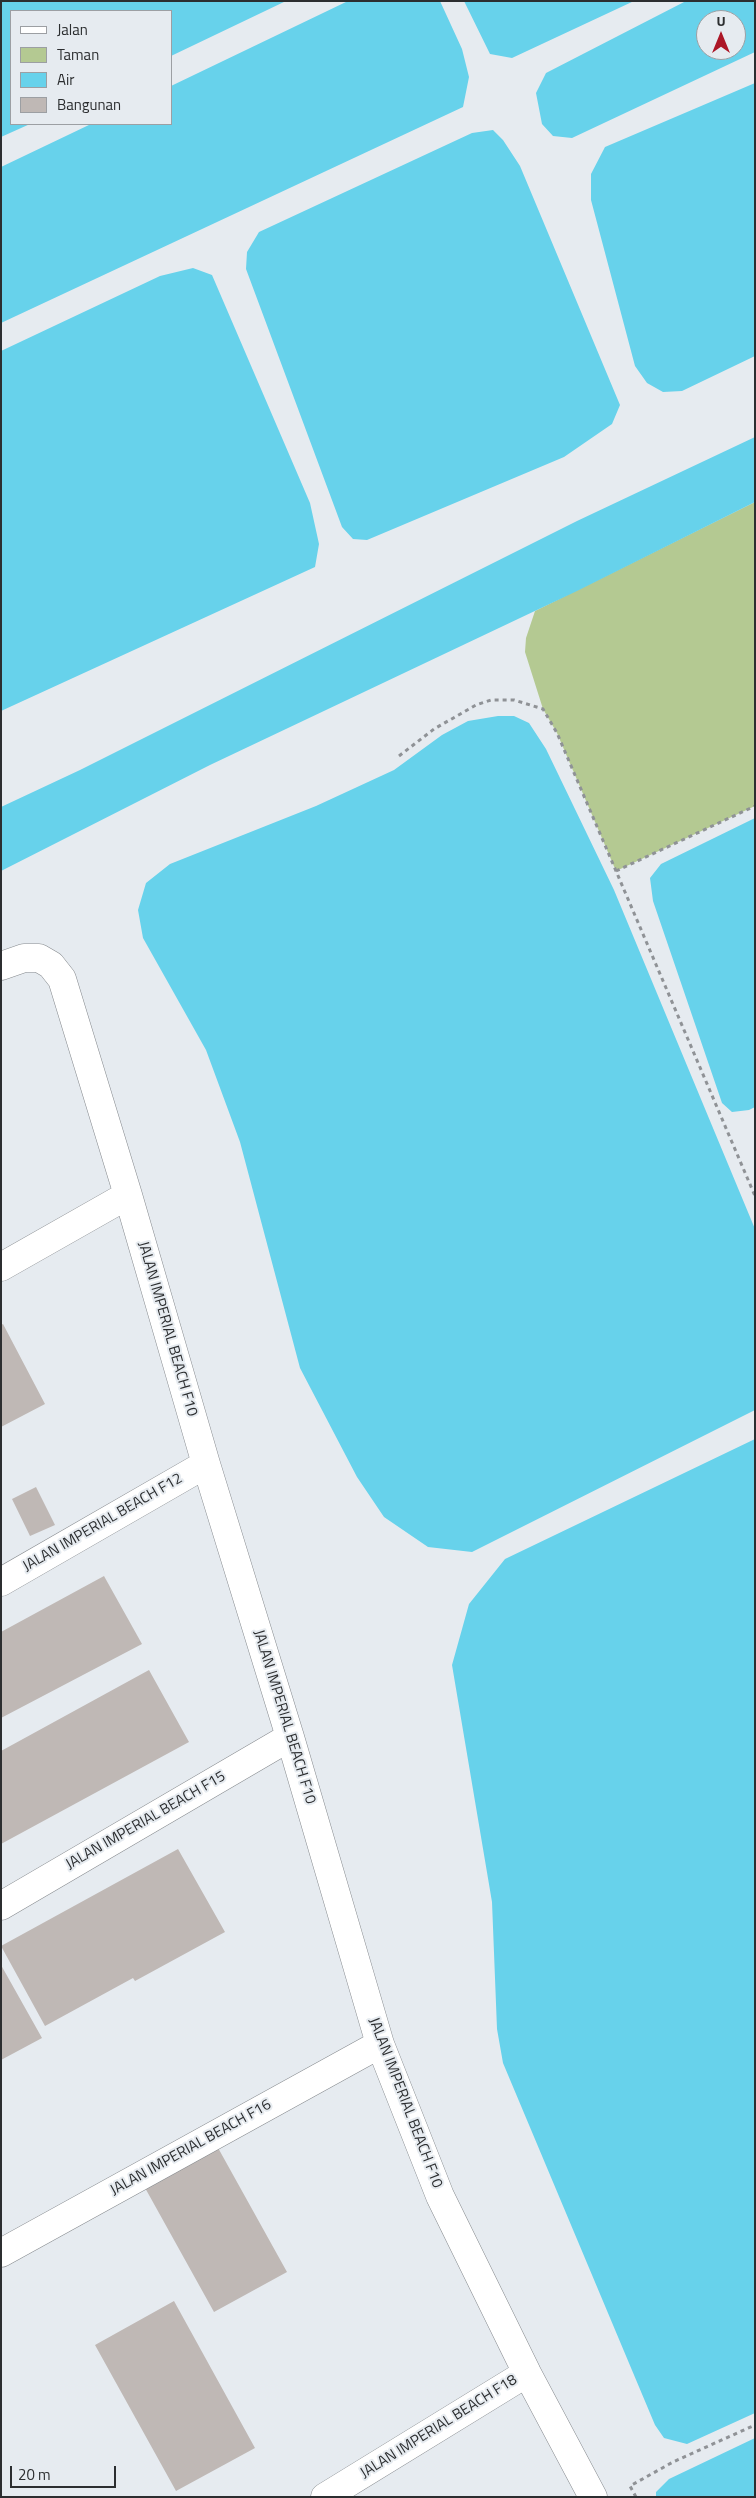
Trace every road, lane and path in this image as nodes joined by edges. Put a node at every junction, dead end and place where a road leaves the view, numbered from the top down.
1 (399, 756) dead end
2 (755, 806) edge
3 (616, 871) junction
4 (1, 966) edge
5 (128, 1195) junction
6 (755, 1196) edge
7 (1, 1267) edge
8 (206, 1464) junction
9 (1, 1582) edge
10 (290, 1737) junction
11 (1, 1906) edge
12 (380, 2044) junction
13 (1, 2254) edge
14 (527, 2373) junction
15 (755, 2425) edge
16 (326, 2497) edge
17 (593, 2497) edge
18 (636, 2497) edge

1 - 3 path
2 - 3 path
3 - 6 path
4 - 5 street, JALAN IMPERIAL BEACH F10
5 - 7 street
5 - 8 street, JALAN IMPERIAL BEACH F10
8 - 9 street, JALAN IMPERIAL BEACH F12
8 - 10 street, JALAN IMPERIAL BEACH F10
10 - 11 street, JALAN IMPERIAL BEACH F15
10 - 12 street, JALAN IMPERIAL BEACH F10
12 - 13 street, JALAN IMPERIAL BEACH F16
12 - 14 street, JALAN IMPERIAL BEACH F10
14 - 16 street, JALAN IMPERIAL BEACH F18
14 - 17 street, JALAN IMPERIAL BEACH F10
15 - 18 path

